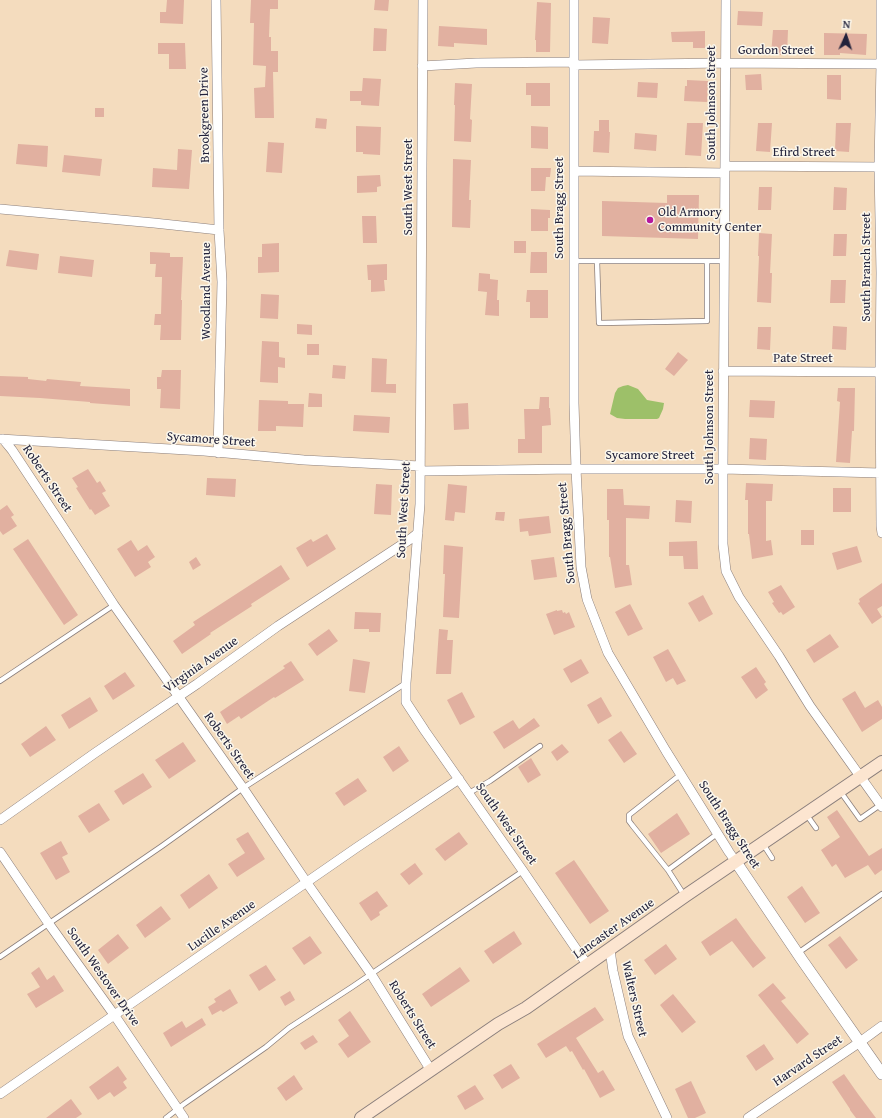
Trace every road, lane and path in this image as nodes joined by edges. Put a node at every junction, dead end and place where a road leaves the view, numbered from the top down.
1 (216, 0) edge
2 (422, 0) edge
3 (574, 0) edge
4 (726, 0) edge
5 (881, 0) edge
6 (574, 63) junction
7 (725, 63) junction
8 (882, 64) edge
9 (422, 66) junction
10 (880, 167) edge
11 (725, 169) junction
12 (574, 170) junction
13 (0, 209) edge
14 (220, 230) junction
15 (574, 261) junction
16 (597, 261) junction
17 (707, 261) junction
18 (724, 261) junction
19 (881, 273) edge
20 (723, 372) junction
21 (881, 372) edge
22 (1, 439) edge
23 (218, 453) junction
24 (420, 468) junction
25 (576, 469) junction
26 (723, 469) junction
27 (881, 473) junction
28 (418, 533) junction
29 (882, 533) edge
30 (114, 605) junction
31 (0, 681) edge
32 (406, 683) junction
33 (178, 697) junction
34 (540, 746) dead end
35 (882, 762) edge
36 (681, 775) junction
37 (860, 777) junction
38 (459, 779) junction
39 (242, 788) junction
40 (840, 791) junction
41 (469, 793) junction
42 (881, 806) edge
43 (806, 814) junction
44 (0, 820) edge
45 (816, 828) dead end
46 (717, 834) junction
47 (763, 844) junction
48 (0, 852) edge
49 (772, 858) dead end
50 (736, 862) junction
51 (668, 870) junction
52 (523, 871) junction
53 (307, 883) junction
54 (882, 894) edge
55 (685, 896) junction
56 (49, 924) junction
57 (610, 950) junction
58 (798, 953) junction
59 (0, 957) edge
60 (588, 965) junction
61 (371, 974) junction
62 (115, 1016) junction
63 (882, 1026) edge
64 (860, 1042) junction
65 (430, 1071) junction
66 (882, 1074) edge
67 (0, 1094) edge
68 (178, 1110) junction
69 (166, 1118) edge
70 (184, 1118) edge
71 (361, 1118) edge
72 (667, 1118) edge
73 (748, 1118) edge

1 - 14 street, Brookgreen Drive
2 - 9 street, South West Street
3 - 6 street, South Bragg Street
4 - 7 street, South Johnson Street
5 - 8 street, South Branch Street
6 - 7 street, Gordon Street
6 - 9 street, Gordon Street
6 - 12 street, South Bragg Street
7 - 8 street, Gordon Street
7 - 11 street, South Johnson Street
8 - 10 street, South Branch Street
9 - 24 street, South West Street
10 - 11 street, Efird Street
10 - 19 street, South Branch Street
11 - 12 street, Efird Street
11 - 18 street, South Johnson Street
12 - 15 street, South Bragg Street
13 - 14 street, Woodland Avenue
14 - 23 street, Woodland Avenue
15 - 16 lane
15 - 25 street, South Bragg Street
16 - 17 lane
16 - 17 lane
17 - 18 lane
18 - 20 street, South Johnson Street
19 - 21 street, South Branch Street
20 - 21 street, Pate Street
20 - 26 street, South Johnson Street
21 - 27 street, South Branch Street
22 - 23 street, Sycamore Street
22 - 30 street, Roberts Street
23 - 24 street, Sycamore Street
24 - 25 street, Sycamore Street
24 - 28 street, South West Street
25 - 26 street, Sycamore Street
25 - 36 street, South Bragg Street
26 - 27 street, Sycamore Street
26 - 37 street, South Johnson Street
27 - 29 street, South Branch Street
28 - 32 street, South West Street
28 - 33 street, Virginia Avenue
30 - 31 lane
30 - 33 street, Roberts Street
32 - 38 street, South West Street
32 - 39 lane
33 - 39 street, Roberts Street
33 - 44 street, Virginia Avenue
34 - 41 lane
35 - 37 main road, Lancaster Avenue
36 - 46 street, South Bragg Street
36 - 51 lane
37 - 40 main road, Lancaster Avenue
37 - 42 street, South Johnson Street
38 - 41 street, South West Street
38 - 53 street, Lucille Avenue
39 - 53 street, Roberts Street
39 - 56 lane
40 - 42 lane
40 - 43 main road, Lancaster Avenue
41 - 52 street, South West Street
43 - 45 lane
43 - 47 main road, Lancaster Avenue
46 - 50 street, South Bragg Street
46 - 51 lane
47 - 49 lane
47 - 50 main road, Lancaster Avenue
48 - 56 street, South Westover Drive
50 - 55 main road, Lancaster Avenue
50 - 58 street, South Bragg Street
51 - 55 lane
52 - 60 street, South West Street
52 - 61 lane
53 - 61 street, Roberts Street
53 - 62 street, Lucille Avenue
54 - 58 lane
55 - 57 main road, Lancaster Avenue
56 - 59 lane
56 - 62 street, South Westover Drive
57 - 60 main road, Lancaster Avenue
57 - 72 street, Walters Street
58 - 64 street, South Bragg Street
60 - 65 main road, Lancaster Avenue
61 - 65 street, Roberts Street
61 - 68 lane
62 - 67 street, Lucille Avenue
62 - 68 street, South Westover Drive
63 - 64 street, Harvard Street
64 - 66 street, South Bragg Street
64 - 73 street, Harvard Street
65 - 71 main road, Lancaster Avenue
68 - 69 lane
68 - 70 street, South Westover Drive

